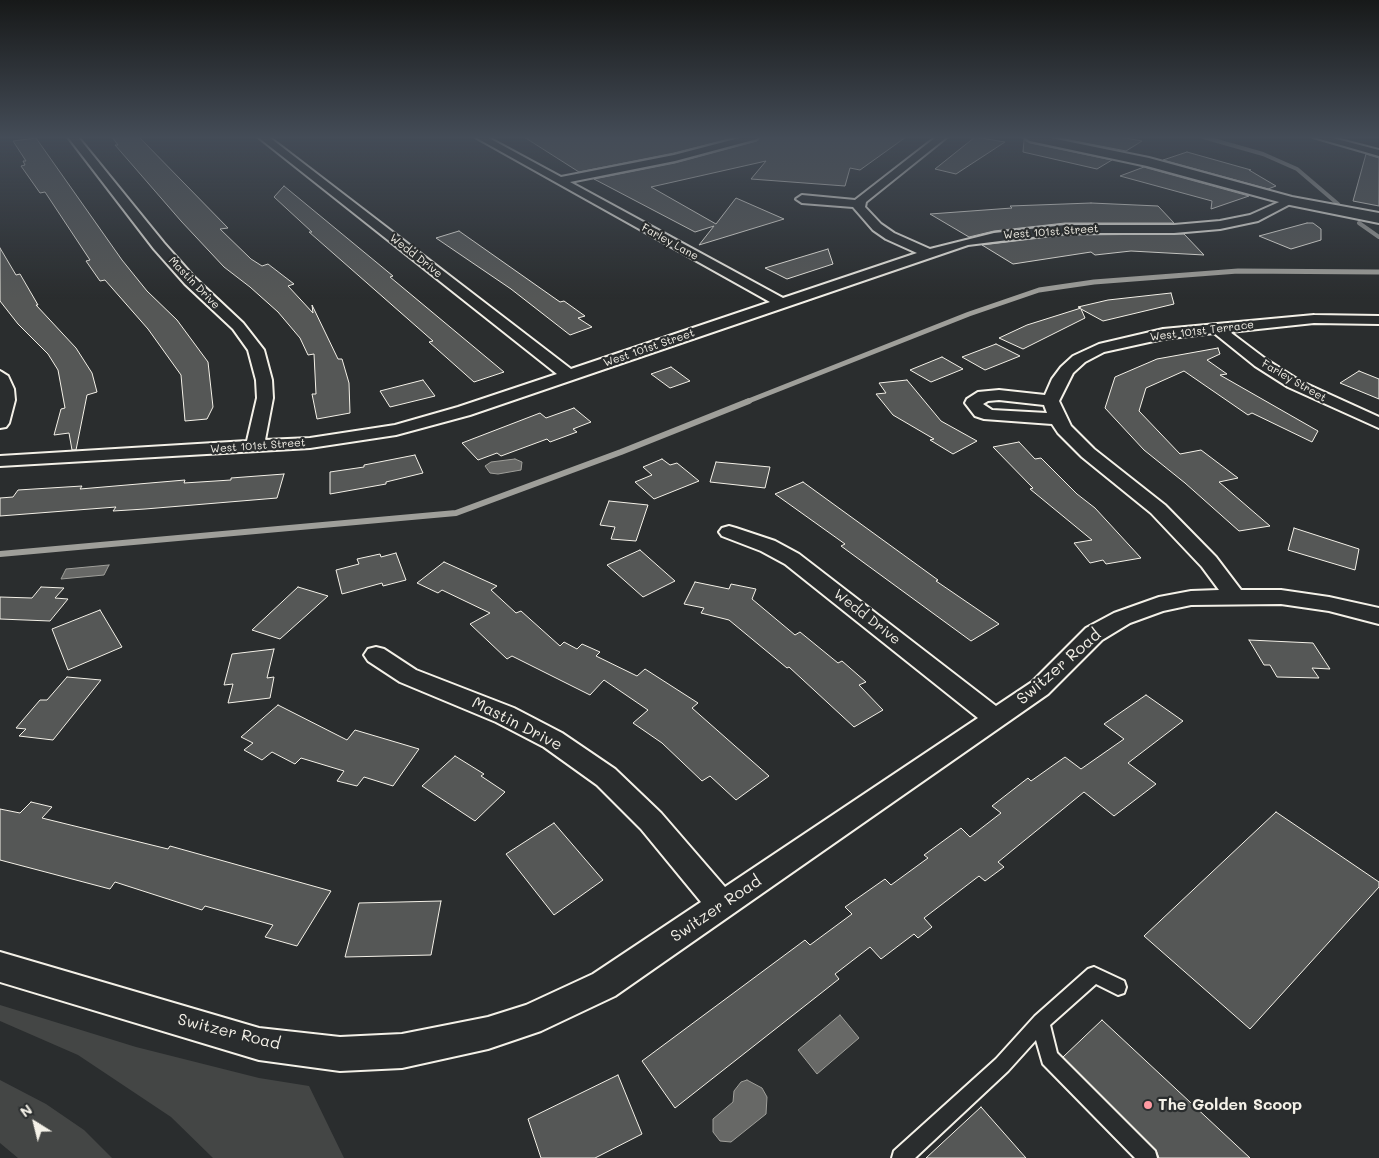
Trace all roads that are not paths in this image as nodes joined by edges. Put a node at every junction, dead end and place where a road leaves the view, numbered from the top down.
1 (116, 191) edge
2 (332, 191) edge
3 (579, 191) edge
4 (873, 191) edge
5 (1254, 191) edge
6 (802, 200) dead end
7 (1290, 201) junction
8 (860, 204) junction
9 (1379, 218) edge
10 (929, 253) junction
11 (782, 303) junction
12 (1379, 320) edge
13 (1216, 328) junction
14 (568, 375) junction
15 (0, 376) edge
16 (1051, 400) junction
17 (1058, 419) junction
18 (0, 423) edge
19 (1379, 423) edge
20 (255, 447) junction
21 (0, 461) edge
22 (729, 532) dead end
23 (1235, 597) junction
24 (1379, 616) edge
25 (376, 655) dead end
26 (996, 719) junction
27 (722, 905) junction
28 (0, 968) edge
29 (1118, 987) dead end
30 (1041, 1022) junction
31 (901, 1158) edge
32 (1148, 1158) edge

1 - 20 street, Mastin Drive
2 - 14 street, Wedd Drive
3 - 11 street, Farley Lane
4 - 8 street
5 - 7 street
6 - 8 street
7 - 9 street
7 - 10 street, West 101st Street
8 - 10 street
10 - 11 street, West 101st Street
11 - 14 street, West 101st Street
12 - 13 street, West 101st Terrace
13 - 16 street, West 101st Terrace
13 - 19 street, Farley Street
14 - 20 street, West 101st Street
15 - 18 street
16 - 17 street
16 - 17 street
17 - 23 street
20 - 21 street, West 101st Street
22 - 26 street, Wedd Drive
23 - 24 street, Switzer Road
23 - 26 street, Switzer Road
25 - 27 street, Mastin Drive
26 - 27 street, Switzer Road
27 - 28 street, Switzer Road
29 - 30 lane
30 - 31 lane
30 - 32 lane

